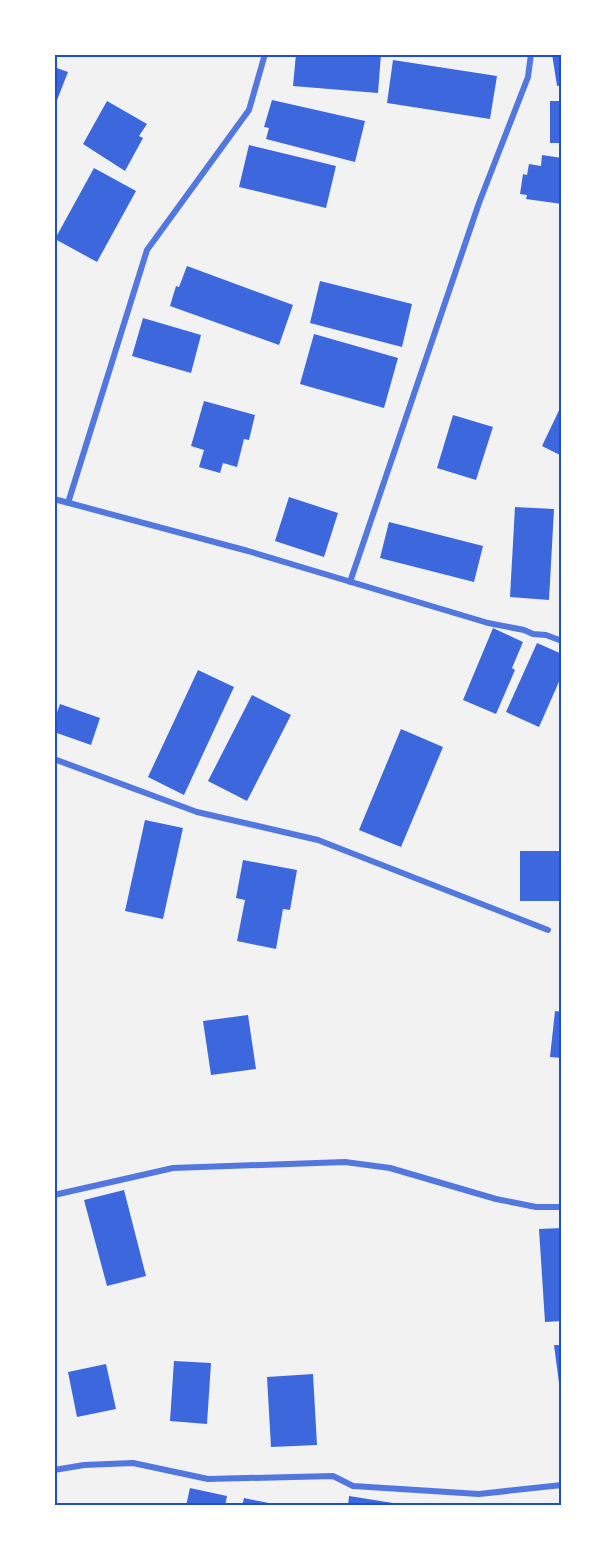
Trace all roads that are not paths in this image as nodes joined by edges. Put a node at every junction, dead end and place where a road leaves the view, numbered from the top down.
1 (265, 54) edge
2 (531, 54) edge
3 (54, 500) edge
4 (68, 503) junction
5 (350, 582) junction
6 (562, 641) edge
7 (54, 759) edge
8 (548, 930) dead end
9 (54, 1195) edge
10 (562, 1207) edge
11 (54, 1470) edge
12 (562, 1485) edge

1 - 4 street
2 - 5 street
3 - 4 street
4 - 5 street
5 - 6 street
7 - 8 street
9 - 10 street
11 - 12 street

